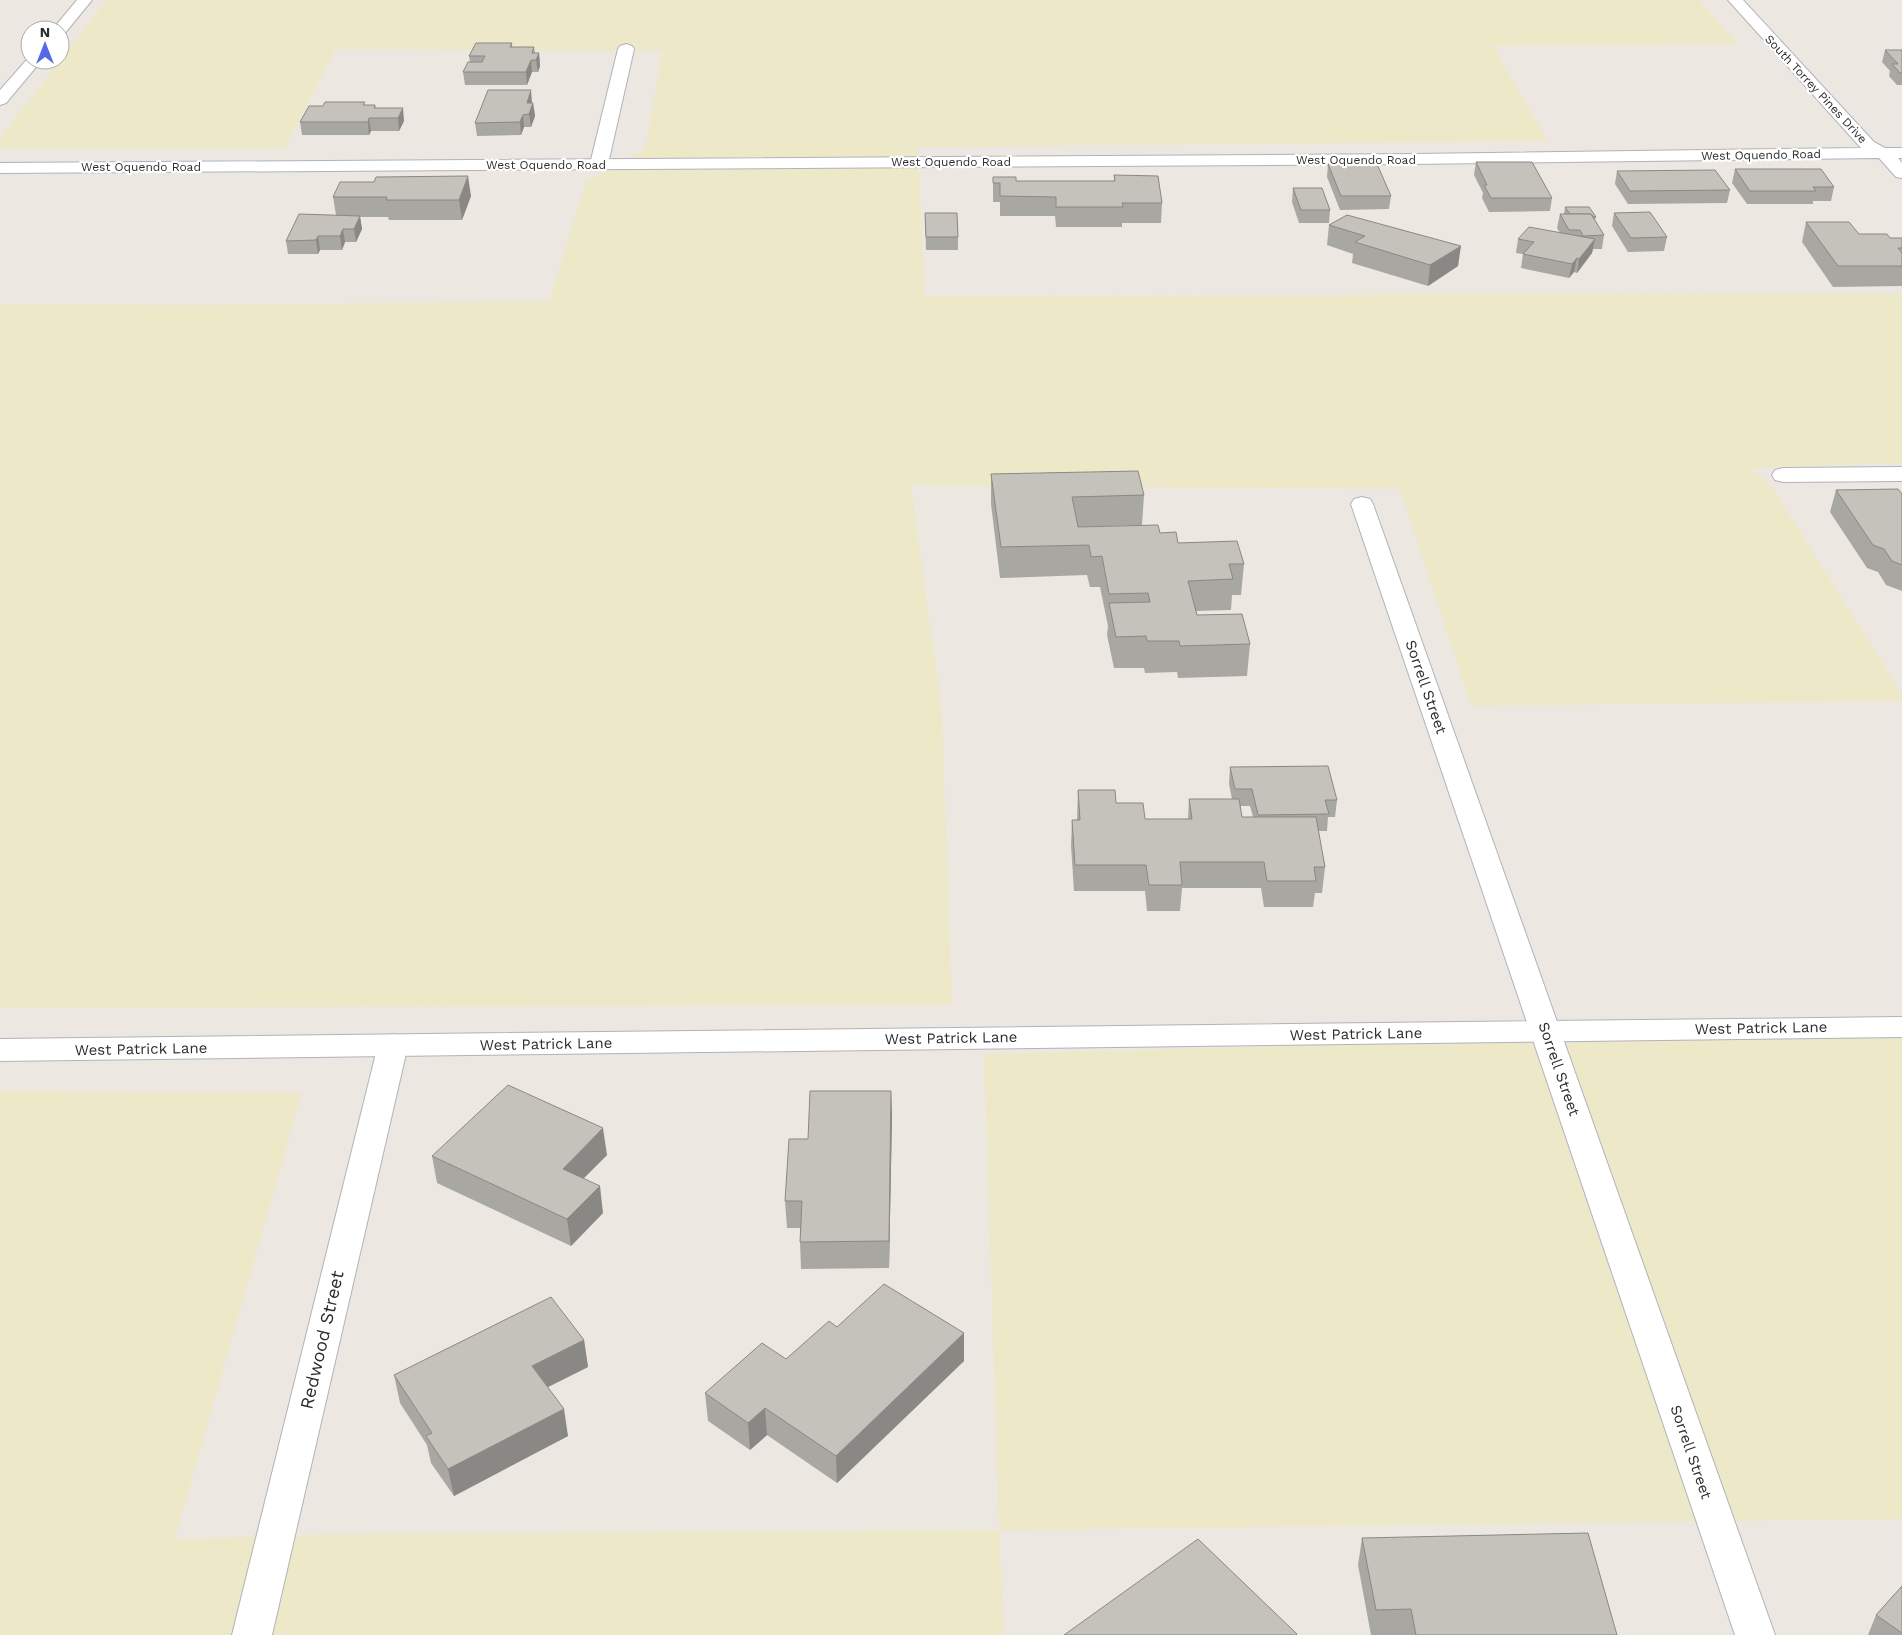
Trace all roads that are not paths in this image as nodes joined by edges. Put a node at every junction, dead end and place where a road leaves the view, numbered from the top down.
1 (85, 0) edge
2 (1735, 0) edge
3 (68, 20) edge
4 (626, 49) dead end
5 (26, 70) edge
6 (0, 100) edge
7 (1884, 154) junction
8 (1902, 154) edge
9 (599, 164) junction
10 (0, 168) edge
11 (1902, 173) edge
12 (1902, 474) edge
13 (1783, 475) dead end
14 (1362, 504) dead end
15 (1902, 1027) edge
16 (1546, 1031) junction
17 (392, 1046) junction
18 (0, 1050) edge
19 (252, 1635) edge
20 (1754, 1635) edge

1 - 3 street
2 - 7 street, South Torrey Pines Drive
4 - 9 street
5 - 6 street
7 - 8 street, West Oquendo Road
7 - 9 street, West Oquendo Road
7 - 11 street, South Torrey Pines Drive
9 - 10 street, West Oquendo Road
12 - 13 street
14 - 16 street, Sorrell Street
15 - 16 street, West Patrick Lane
16 - 17 street, West Patrick Lane
16 - 20 street, Sorrell Street
17 - 18 street, West Patrick Lane
17 - 19 street, Redwood Street

